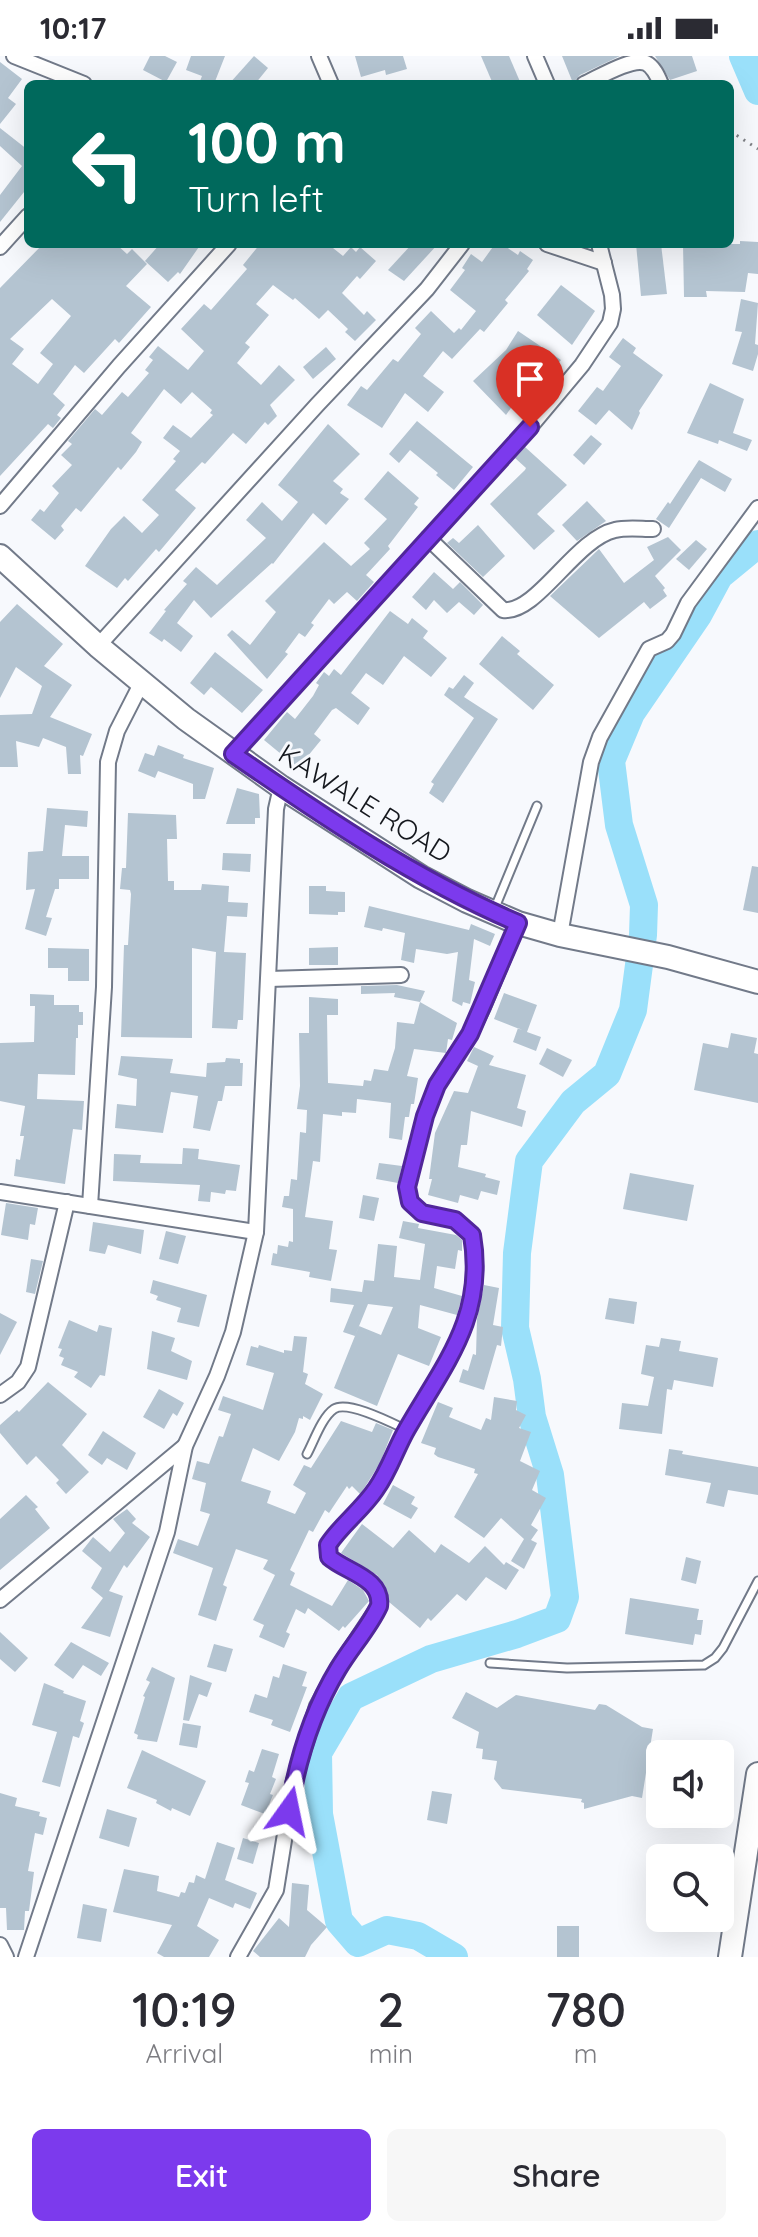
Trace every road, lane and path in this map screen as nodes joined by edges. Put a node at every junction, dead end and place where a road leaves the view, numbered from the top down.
1 (14, 56) edge
2 (319, 56) edge
3 (535, 56) edge
4 (74, 80) edge
5 (329, 80) edge
6 (545, 80) edge
7 (593, 80) edge
8 (659, 80) edge
9 (734, 134) edge
10 (758, 149) edge
11 (24, 220) edge
12 (0, 247) edge
13 (225, 248) edge
14 (459, 248) edge
15 (559, 248) edge
16 (600, 248) edge
17 (604, 263) junction
18 (0, 506) edge
19 (758, 508) edge
20 (653, 529) dead end
21 (428, 538) junction
22 (4, 568) edge
23 (98, 646) junction
24 (141, 684) junction
25 (233, 754) junction
26 (281, 787) junction
27 (537, 806) dead end
28 (493, 912) junction
29 (518, 923) junction
30 (560, 935) junction
31 (401, 975) dead end
32 (269, 979) junction
33 (758, 982) edge
34 (0, 1192) edge
35 (67, 1202) junction
36 (90, 1206) junction
37 (256, 1232) junction
38 (0, 1395) edge
39 (407, 1430) junction
40 (185, 1446) junction
41 (307, 1454) dead end
42 (758, 1581) edge
43 (0, 1600) edge
44 (490, 1663) dead end
45 (758, 1774) edge
46 (0, 1945) edge
47 (6, 1957) edge
48 (26, 1957) edge
49 (238, 1957) edge
50 (730, 1957) edge

1 - 4 street
2 - 5 street
3 - 6 street
7 - 8 street
9 - 10 path
11 - 12 street
13 - 18 street
14 - 23 street
15 - 17 street
16 - 17 street
17 - 21 street
19 - 30 street
20 - 21 street
21 - 25 street
22 - 23 street, KAWALE ROAD
23 - 24 street, KAWALE ROAD
24 - 25 street, KAWALE ROAD
24 - 36 street
25 - 26 street, KAWALE ROAD
26 - 28 street, KAWALE ROAD
26 - 32 street
27 - 28 lane
28 - 29 street, KAWALE ROAD
29 - 30 street, KAWALE ROAD
29 - 39 street
30 - 33 street, KAWALE ROAD
31 - 32 street
32 - 37 street
34 - 35 street
35 - 36 street
35 - 38 street
36 - 37 street
37 - 40 street
39 - 41 lane
39 - 49 street
40 - 43 street
40 - 48 street
42 - 44 lane
45 - 50 street
46 - 47 street

